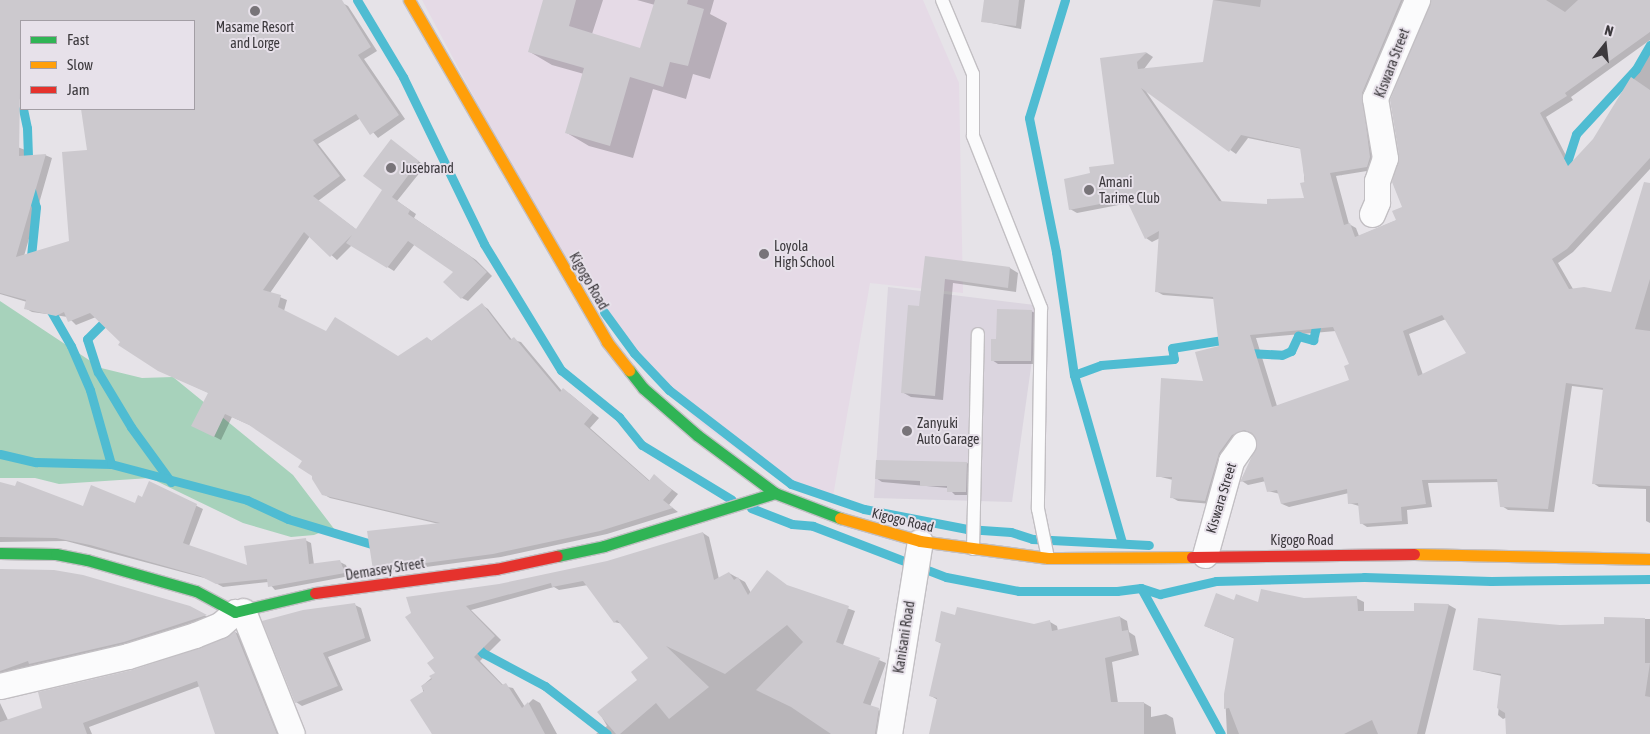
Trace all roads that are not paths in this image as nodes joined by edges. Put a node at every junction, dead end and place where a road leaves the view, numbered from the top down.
1 (409, 0) edge
2 (942, 0) edge
3 (1417, 0) edge
4 (1372, 214) dead end
5 (978, 334) dead end
6 (1243, 444) dead end
7 (775, 492) junction
8 (920, 541) junction
9 (973, 549) junction
10 (0, 553) edge
11 (1205, 555) junction
12 (1048, 558) junction
13 (1650, 560) edge
14 (239, 611) junction
15 (0, 686) edge
16 (292, 734) edge
17 (889, 734) edge

1 - 7 main road, Kigogo Road
2 - 12 lane
3 - 4 street, Kiswara Street
5 - 9 lane
6 - 11 street, Kiswara Street
7 - 8 main road, Kigogo Road
7 - 14 main road, Demasey Street
8 - 9 main road, Kigogo Road
8 - 17 street, Kanisani Road
9 - 12 main road, Kigogo Road
10 - 14 main road
11 - 12 main road, Kigogo Road
11 - 13 main road, Kigogo Road
14 - 15 street
14 - 16 street

